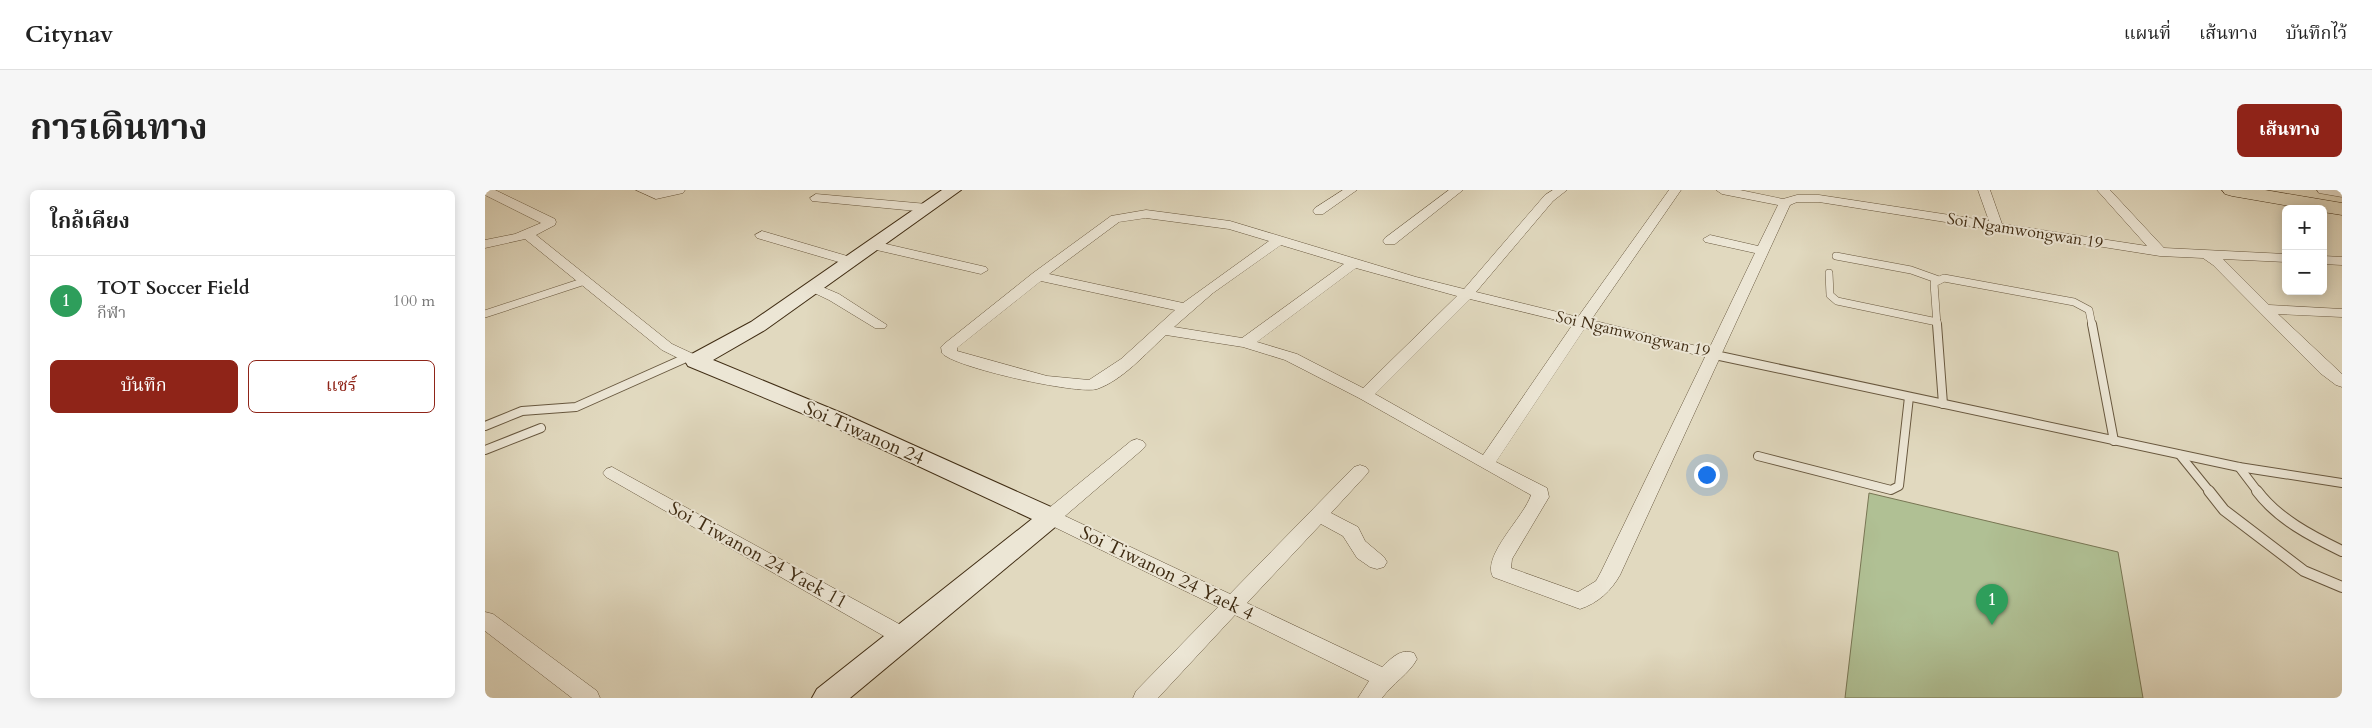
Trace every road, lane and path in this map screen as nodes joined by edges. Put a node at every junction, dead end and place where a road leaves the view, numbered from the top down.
1 (485, 190) edge
2 (642, 190) edge
3 (679, 190) edge
4 (953, 190) edge
5 (1351, 190) edge
6 (1457, 190) edge
7 (1561, 190) edge
8 (1675, 190) edge
9 (1722, 190) edge
10 (1984, 190) edge
11 (2103, 190) edge
12 (2232, 190) edge
13 (2288, 190) edge
14 (2323, 190) edge
15 (2342, 193) edge
16 (816, 198) dead end
17 (502, 199) junction
18 (2342, 199) edge
19 (1785, 202) junction
20 (485, 204) edge
21 (927, 208) junction
22 (2342, 209) edge
23 (1319, 211) dead end
24 (1997, 227) junction
25 (526, 233) junction
26 (763, 235) dead end
27 (1710, 240) dead end
28 (1277, 241) junction
29 (1390, 241) dead end
30 (485, 244) edge
31 (873, 245) junction
32 (1763, 251) junction
33 (2160, 252) junction
34 (2206, 254) junction
35 (1836, 256) dead end
36 (2282, 258) edge
37 (2327, 260) edge
38 (849, 261) junction
39 (2342, 261) edge
40 (1354, 263) junction
41 (981, 270) dead end
42 (1829, 273) dead end
43 (1038, 276) junction
44 (1939, 280) junction
45 (585, 281) junction
46 (813, 287) junction
47 (1466, 295) junction
48 (1186, 308) junction
49 (2267, 309) junction
50 (2342, 313) edge
51 (485, 314) edge
52 (1937, 322) junction
53 (1581, 323) junction
54 (880, 325) dead end
55 (1164, 330) junction
56 (1245, 343) junction
57 (1715, 355) junction
58 (692, 359) junction
59 (2339, 376) edge
60 (1365, 396) junction
61 (1909, 397) junction
62 (1943, 404) junction
63 (485, 426) edge
64 (541, 428) dead end
65 (2114, 441) junction
66 (1137, 445) dead end
67 (485, 450) edge
68 (2180, 455) junction
69 (1758, 456) dead end
70 (1486, 464) junction
71 (2239, 467) junction
72 (1360, 471) dead end
73 (612, 472) dead end
74 (2342, 483) edge
75 (1319, 514) junction
76 (1051, 517) junction
77 (2342, 551) edge
78 (1377, 562) dead end
79 (2342, 586) edge
80 (1233, 604) junction
81 (485, 620) edge
82 (904, 637) junction
83 (1406, 659) dead end
84 (1384, 678) junction
85 (589, 698) edge
86 (828, 698) edge
87 (1144, 698) edge
88 (1369, 698) edge

1 - 17 street
2 - 3 street
4 - 21 street
5 - 23 street
6 - 29 street
7 - 47 street
8 - 53 street
9 - 19 street
10 - 24 street
11 - 33 street
12 - 22 highway
13 - 18 highway
14 - 15 street
16 - 21 street
17 - 20 street
17 - 25 street
19 - 24 street, Soi Ngamwongwan 19
19 - 32 street, Soi Ngamwongwan 19
21 - 31 street
24 - 33 street, Soi Ngamwongwan 19
25 - 30 street
25 - 45 street
26 - 38 street
27 - 32 street
28 - 40 street, Soi Ngamwongwan 19
28 - 43 street, Soi Ngamwongwan 19
28 - 48 street
31 - 38 street
31 - 41 street
32 - 57 street, Soi Ngamwongwan 19
33 - 34 street, Soi Ngamwongwan 19
34 - 36 street, Soi Ngamwongwan 19
34 - 49 street
35 - 44 lane
37 - 39 street
38 - 46 street
40 - 47 street, Soi Ngamwongwan 19
40 - 56 street
42 - 52 lane
43 - 48 street
43 - 55 street
44 - 52 lane
44 - 65 lane
45 - 51 lane
45 - 58 street
46 - 54 street
46 - 58 street
47 - 53 street, Soi Ngamwongwan 19
47 - 60 street
48 - 55 street
49 - 50 street
49 - 59 street
52 - 62 lane
53 - 57 street, Soi Ngamwongwan 19
53 - 70 street
55 - 56 street
56 - 60 street
57 - 61 lane
57 - 70 street
58 - 63 lane
58 - 76 street, Soi Tiwanon 24
60 - 70 street
61 - 62 lane
61 - 69 lane
62 - 65 lane
64 - 67 lane
65 - 68 lane
66 - 76 street, Soi Tiwanon 24 Yaek 4
68 - 71 lane
68 - 79 lane
71 - 74 lane
71 - 77 lane
72 - 75 street
73 - 82 street, Soi Tiwanon 24 Yaek 11
75 - 78 street
75 - 80 street
76 - 80 street, Soi Tiwanon 24 Yaek 4
76 - 82 street
80 - 84 street, Soi Tiwanon 24 Yaek 4
80 - 87 street
81 - 85 street
82 - 86 street
83 - 84 street
84 - 88 street

